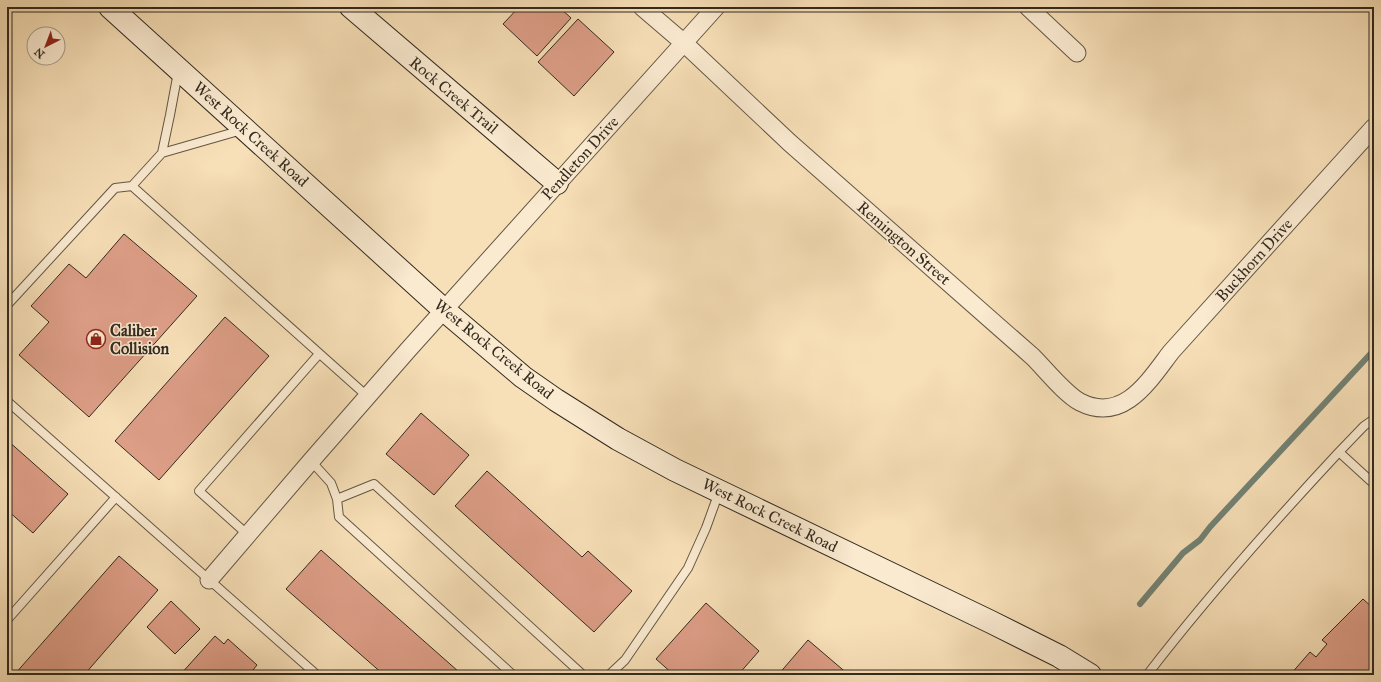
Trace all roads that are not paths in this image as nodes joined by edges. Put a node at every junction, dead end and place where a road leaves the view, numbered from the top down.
1 (110, 7) edge
2 (351, 7) edge
3 (642, 7) edge
4 (716, 7) edge
5 (1028, 7) edge
6 (684, 43) junction
7 (1077, 53) dead end
8 (178, 69) junction
9 (1374, 127) edge
10 (245, 129) junction
11 (162, 153) junction
12 (557, 183) junction
13 (132, 186) junction
14 (7, 302) edge
15 (444, 310) junction
16 (319, 354) junction
17 (1136, 395) joint
18 (367, 396) junction
19 (7, 401) edge
20 (1374, 419) edge
21 (1339, 452) junction
22 (310, 461) junction
23 (1374, 484) edge
24 (720, 491) junction
25 (116, 497) junction
26 (337, 499) junction
27 (248, 534) junction
28 (209, 580) junction
29 (7, 620) edge
30 (310, 668) junction
31 (304, 675) edge
32 (317, 675) edge
33 (513, 675) edge
34 (583, 675) edge
35 (609, 675) edge
36 (1090, 675) edge
37 (1147, 675) edge

1 - 8 main road, West Rock Creek Road
2 - 12 main road, Rock Creek Trail
3 - 6 street, Remington Street
4 - 6 street, Pendleton Drive
5 - 7 street
6 - 12 street, Pendleton Drive
6 - 17 street, Remington Street
8 - 10 main road, West Rock Creek Road
8 - 11 lane
9 - 17 street, Buckhorn Drive
10 - 11 lane
10 - 15 main road, West Rock Creek Road
11 - 13 lane
12 - 15 street, Pendleton Drive
13 - 14 lane
13 - 16 lane
15 - 18 street, Pendleton Drive
15 - 24 main road, West Rock Creek Road
16 - 18 lane
16 - 27 lane
18 - 22 street, Pendleton Drive
19 - 25 lane
20 - 21 lane
21 - 23 lane
21 - 37 lane
22 - 26 lane
22 - 27 street, Pendleton Drive
24 - 35 lane
24 - 36 main road, West Rock Creek Road
25 - 28 lane
25 - 29 lane
26 - 33 lane
26 - 34 lane
27 - 28 street, Pendleton Drive
28 - 30 lane
30 - 31 lane
30 - 32 lane

